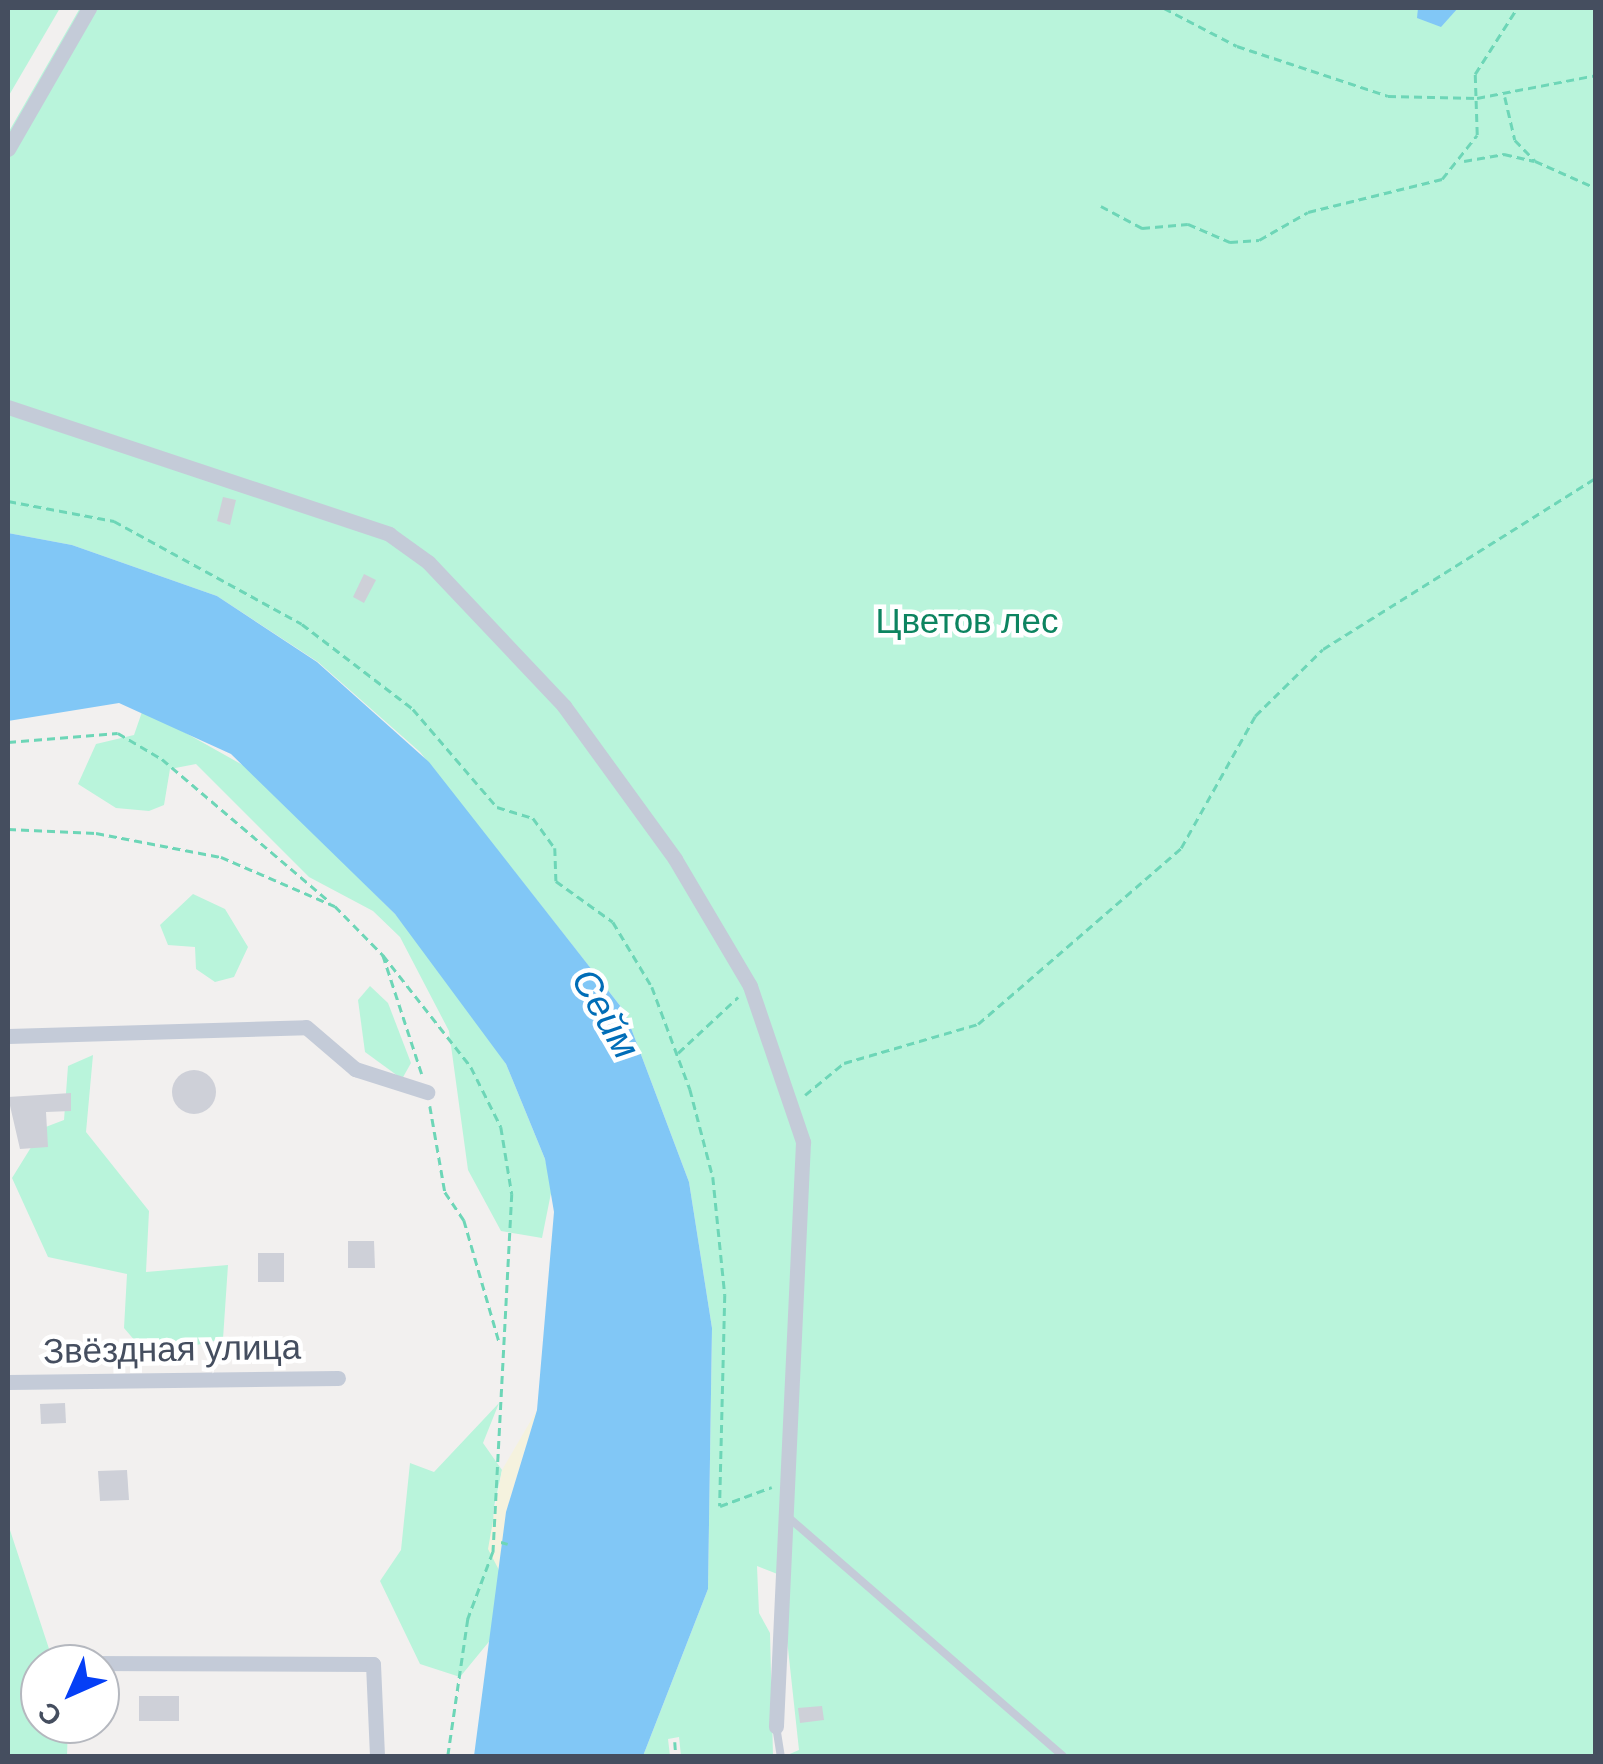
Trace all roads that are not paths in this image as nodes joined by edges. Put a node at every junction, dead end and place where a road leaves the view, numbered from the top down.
1 (89, 8) edge
2 (8, 149) edge
3 (8, 407) edge
4 (8, 1036) edge
5 (427, 1092) road end
6 (338, 1378) dead end
7 (8, 1382) edge
8 (781, 1510) junction
9 (120, 1663) edge
10 (776, 1726) joint
11 (377, 1756) edge
12 (782, 1756) edge
13 (1063, 1756) edge

1 - 2 street
3 - 8 street
4 - 5 street
6 - 7 street, Звёздная улица
8 - 10 street
8 - 13 lane
9 - 11 street
10 - 12 lane

